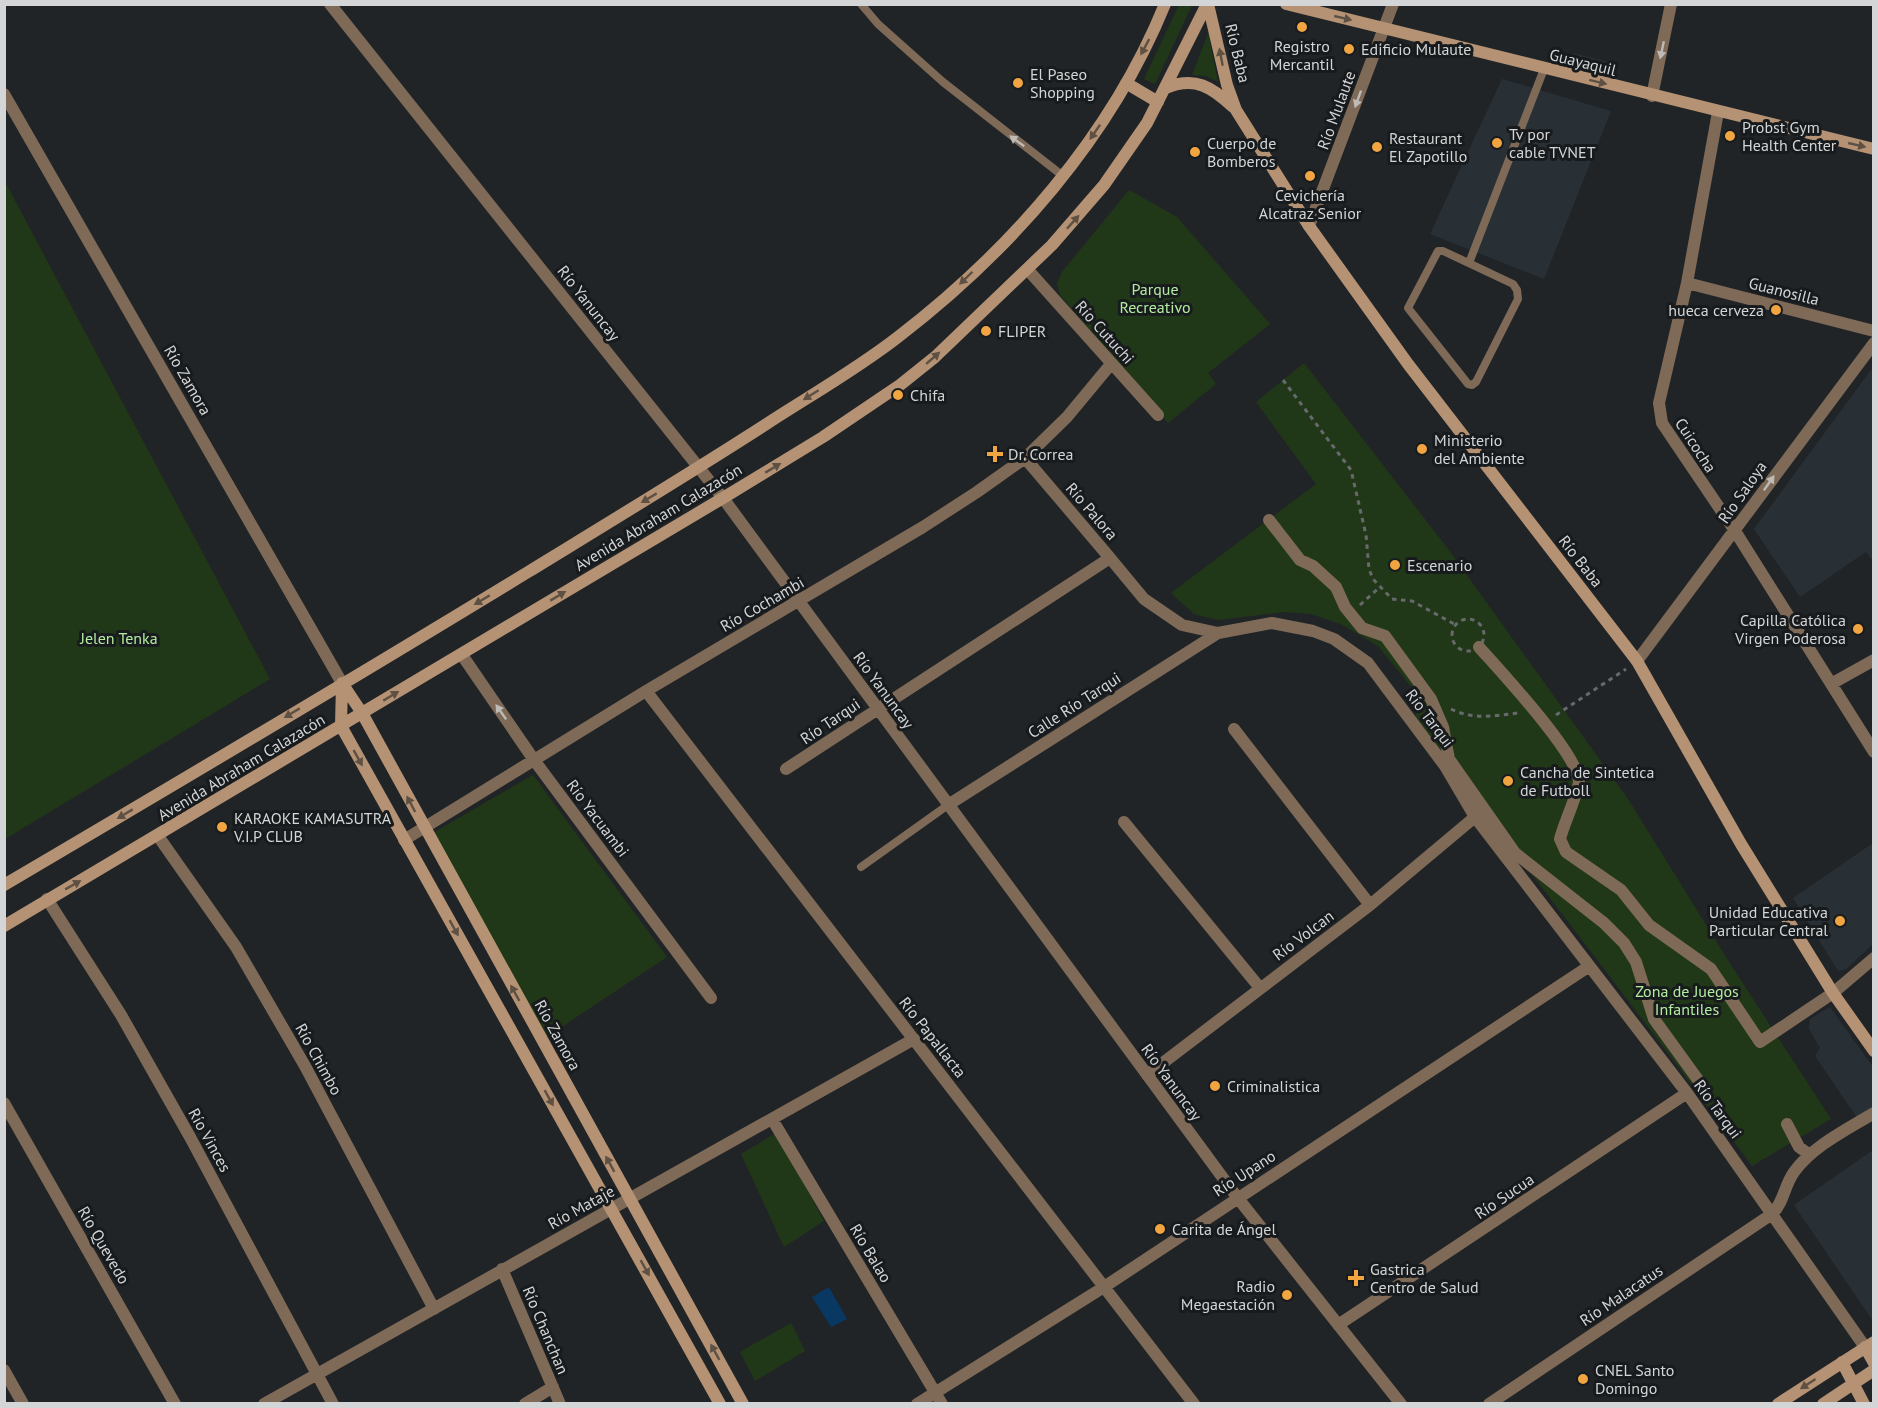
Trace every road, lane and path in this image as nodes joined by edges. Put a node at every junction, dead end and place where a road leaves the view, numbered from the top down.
1 (330, 4) edge
2 (861, 4) edge
3 (1165, 4) edge
4 (1207, 4) edge
5 (1286, 4) edge
6 (1393, 4) edge
7 (1671, 4) edge
8 (1385, 28) junction
9 (1544, 69) junction
10 (1126, 82) junction
11 (1166, 88) junction
12 (4, 94) edge
13 (1652, 96) junction
14 (1158, 102) junction
15 (1236, 110) junction
16 (1718, 112) junction
17 (1874, 149) edge
18 (1063, 176) junction
19 (1309, 226) junction
20 (1468, 263) junction
21 (1028, 270) junction
22 (1687, 283) junction
23 (1874, 331) edge
24 (1874, 343) edge
25 (1111, 364) junction
26 (1283, 380) dead end
27 (1158, 415) dead end
28 (1025, 458) junction
29 (698, 468) junction
30 (723, 498) junction
31 (1269, 520) dead end
32 (1735, 531) junction
33 (1110, 558) junction
34 (1380, 587) junction
35 (799, 602) junction
36 (1350, 614) junction
37 (1456, 625) junction
38 (1218, 633) junction
39 (1479, 647) junction
40 (462, 654) junction
41 (1874, 660) edge
42 (1637, 661) junction
43 (342, 683) junction
44 (1832, 684) junction
45 (646, 692) junction
46 (1431, 699) junction
47 (877, 709) junction
48 (1535, 711) junction
49 (362, 713) junction
50 (1544, 723) junction
51 (341, 726) junction
52 (1234, 729) dead end
53 (1874, 752) edge
54 (534, 760) junction
55 (786, 769) dead end
56 (948, 805) junction
57 (1475, 817) junction
58 (1124, 822) dead end
59 (424, 827) junction
60 (158, 836) junction
61 (404, 840) junction
62 (861, 867) dead end
63 (4, 885) edge
64 (47, 899) junction
65 (1370, 905) junction
66 (4, 926) edge
67 (1874, 958) edge
68 (1588, 966) junction
69 (1260, 988) junction
70 (1833, 993) junction
71 (711, 998) dead end
72 (914, 1039) junction
73 (1874, 1051) edge
74 (1147, 1075) junction
75 (1701, 1084) dead end
76 (1688, 1093) junction
77 (4, 1103) edge
78 (1874, 1113) edge
79 (772, 1119) junction
80 (1787, 1124) dead end
81 (1810, 1155) junction
82 (1237, 1197) junction
83 (629, 1199) junction
84 (612, 1209) junction
85 (1772, 1214) junction
86 (502, 1269) junction
87 (1104, 1287) junction
88 (434, 1309) junction
89 (1338, 1326) junction
90 (1870, 1344) edge
91 (1842, 1362) junction
92 (1874, 1363) edge
93 (4, 1370) edge
94 (1874, 1371) edge
95 (316, 1375) junction
96 (1853, 1383) junction
97 (553, 1387) junction
98 (935, 1392) junction
99 (23, 1404) edge
100 (175, 1404) edge
101 (264, 1404) edge
102 (333, 1404) edge
103 (525, 1404) edge
104 (560, 1404) edge
105 (720, 1404) edge
106 (743, 1404) edge
107 (917, 1404) edge
108 (942, 1404) edge
109 (1194, 1404) edge
110 (1401, 1404) edge
111 (1489, 1404) edge
112 (1778, 1404) edge
113 (1823, 1404) edge
114 (1864, 1404) edge

1 - 29 street, Río Yanuncay
18 -> 2 lane
3 -> 10 street, Avenida Abraham Calazacón
4 - 11 street, Avenida Abraham Calazacón
15 -> 4 street, Río Baba
5 -> 8 street, Guayaquil
6 - 8 street, Río Mulaute
7 -> 13 street
8 - 9 street, Guayaquil
8 -> 19 street, Río Mulaute
9 -> 13 street, Guayaquil
9 - 20 lane
10 - 14 street
10 -> 18 street, Avenida Abraham Calazacón
11 - 14 street, Avenida Abraham Calazacón
11 - 15 street, Río Baba
12 - 43 street, Río Zamora
13 - 16 street, Guayaquil
21 -> 14 street, Avenida Abraham Calazacón
15 - 19 street, Río Baba
16 -> 17 street, Guayaquil
16 - 22 street, Cuicocha
18 -> 29 street, Avenida Abraham Calazacón
19 - 42 street, Río Baba
20 - 20 lane
21 - 25 street, Río Cutuchi
30 -> 21 street, Avenida Abraham Calazacón
22 - 23 street, Guanosilla
22 - 32 street, Cuicocha
32 -> 24 street, Río Saloya
25 - 27 street, Río Cutuchi
25 - 28 street, Río Cochambi
26 - 34 path
28 - 33 street, Río Palora
28 - 35 street, Río Cochambi
29 - 30 street, Río Yanuncay
29 -> 43 street, Avenida Abraham Calazacón
30 - 35 street, Río Yanuncay
40 -> 30 street, Avenida Abraham Calazacón
31 - 36 street
32 - 42 street, Río Saloya
32 - 44 street, Cuicocha
33 - 38 street, Río Tarqui
33 - 47 street, Río Tarqui
34 - 36 path
34 - 37 path
35 - 45 street, Río Cochambi
35 - 47 street, Río Yanuncay
36 - 46 street
37 - 39 path
37 - 39 path
38 - 56 street, Calle Río Tarqui
38 - 57 street, Río Tarqui
39 - 48 street
49 -> 40 street, Avenida Abraham Calazacón
54 -> 40 street, Río Yacuambi
41 - 44 street
42 - 50 path
42 - 70 street, Río Baba
43 - 49 street, Río Zamora
43 - 51 street
43 -> 63 street, Avenida Abraham Calazacón
44 - 53 street, Cuicocha
45 - 54 street, Río Cochambi
45 - 72 street, Río Papallacta
46 - 48 path
46 - 75 street
47 - 55 street, Río Tarqui
47 - 56 street, Río Yanuncay
48 - 50 street
49 - 51 street, Avenida Abraham Calazacón
59 -> 49 street, Río Zamora
50 - 70 street
51 - 60 street, Avenida Abraham Calazacón
51 -> 61 street
52 - 65 street
54 - 59 street, Río Cochambi
54 - 71 street, Río Yacuambi
56 - 62 lane
56 - 74 street, Río Yanuncay
57 - 65 street, Río Volcan
57 - 68 street, Río Tarqui
58 - 69 street
59 - 61 street, Río Cochambi
83 -> 59 street, Río Zamora
64 -> 60 street, Avenida Abraham Calazacón
60 - 88 street, Río Chimbo
61 -> 84 street
64 - 66 street, Avenida Abraham Calazacón
64 - 95 street, Río Vinces
65 - 69 street, Río Volcan
67 - 70 street
68 - 76 street, Río Tarqui
68 - 82 street, Río Upano
69 - 74 street, Río Volcan
70 - 73 street, Río Baba
72 - 79 street, Río Mataje
72 - 87 street, Río Papallacta
74 - 82 street, Río Yanuncay
76 - 85 street, Río Tarqui
76 - 89 street, Río Sucua
77 - 100 street, Río Quevedo
78 - 81 street
79 - 83 street, Río Mataje
79 - 98 street, Río Balao
80 - 81 street
81 - 85 street
82 - 87 street, Río Upano
82 - 89 street, Río Yanuncay
83 - 84 street, Río Mataje
106 -> 83 street, Río Zamora
84 - 86 street, Río Mataje
84 -> 105 street
85 - 90 street, Río Tarqui
85 - 111 street, Río Malacatus
86 - 88 street, Río Mataje
86 - 97 street, Río Chanchan
87 - 98 street, Río Upano
87 - 109 street, Río Papallacta
88 - 95 street, Río Mataje
89 - 110 street, Río Yanuncay
90 - 91 street
90 - 92 street
91 - 96 street
91 -> 112 street
93 - 99 street
94 - 96 street
95 - 101 street, Río Mataje
95 - 102 street, Río Vinces
96 - 113 street
96 - 114 street
97 - 103 street
97 - 104 street, Río Chanchan
98 - 107 street, Río Upano
98 - 108 street, Río Balao

